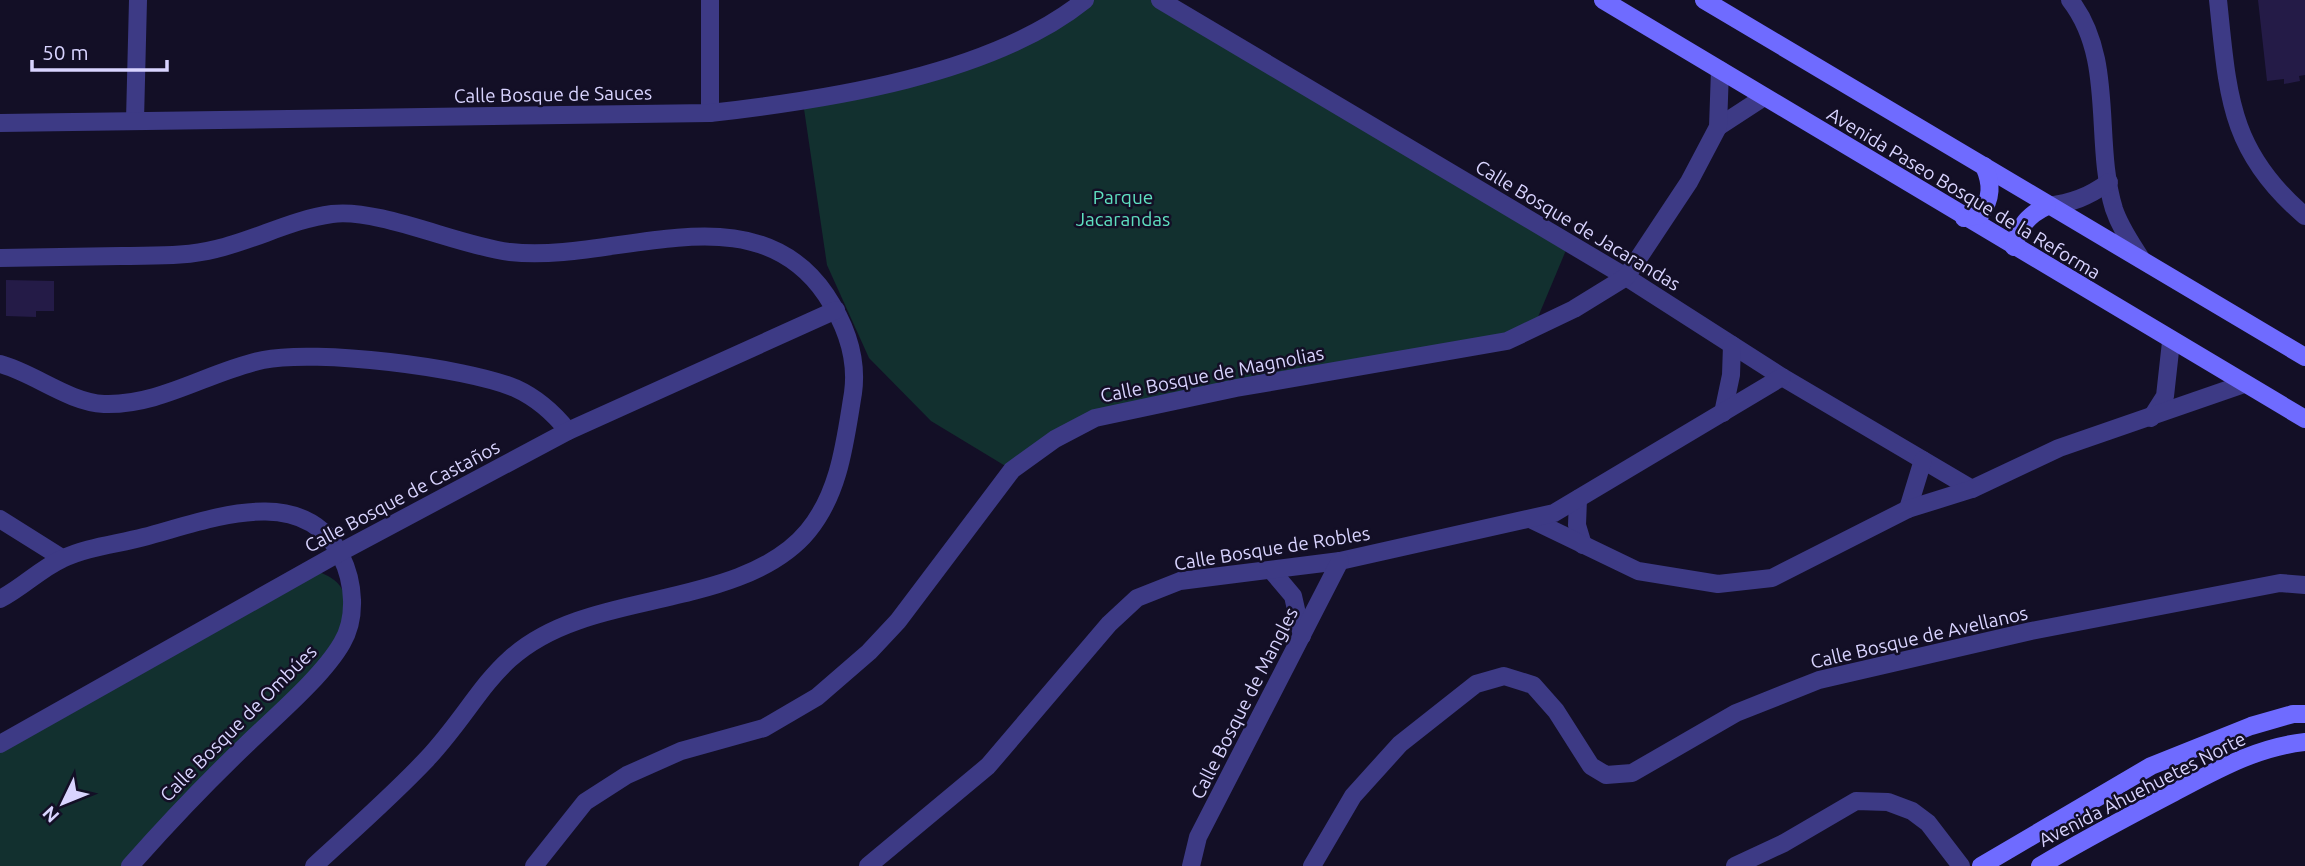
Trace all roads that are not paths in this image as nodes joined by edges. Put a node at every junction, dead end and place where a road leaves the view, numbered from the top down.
1 (138, 0) edge
2 (710, 0) edge
3 (1085, 0) edge
4 (1160, 0) edge
5 (1603, 0) edge
6 (1704, 0) edge
7 (2070, 0) edge
8 (2218, 0) edge
9 (1720, 71) junction
10 (1764, 97) junction
11 (709, 113) junction
12 (135, 120) junction
13 (0, 123) edge
14 (1718, 127) junction
15 (1984, 166) junction
16 (2109, 182) junction
17 (2047, 206) junction
18 (2305, 216) edge
19 (1964, 218) junction
20 (2014, 247) junction
21 (2140, 257) junction
22 (0, 258) edge
23 (1626, 277) junction
24 (836, 310) junction
25 (2171, 342) junction
26 (1732, 345) junction
27 (2305, 357) edge
28 (0, 364) edge
29 (1782, 377) junction
30 (2244, 384) junction
31 (1723, 413) junction
32 (2151, 418) junction
33 (2305, 419) edge
34 (568, 431) junction
35 (1923, 460) junction
36 (1972, 489) junction
37 (1578, 499) junction
38 (1908, 509) junction
39 (0, 519) edge
40 (1530, 519) junction
41 (1583, 545) junction
42 (339, 553) junction
43 (62, 558) junction
44 (1340, 561) junction
45 (1271, 570) junction
46 (2305, 585) edge
47 (0, 599) edge
48 (1302, 636) junction
49 (2305, 714) edge
50 (2305, 742) edge
51 (0, 744) edge
52 (130, 866) edge
53 (313, 866) edge
54 (534, 866) edge
55 (868, 866) edge
56 (1191, 866) edge
57 (1312, 866) edge
58 (1735, 866) edge
59 (1961, 866) edge
60 (1981, 866) edge
61 (2040, 866) edge

1 - 12 street
2 - 11 street
3 - 11 street, Calle Bosque de Sauces
4 - 23 street, Calle Bosque de Jacarandas
5 - 9 main road, Avenida Paseo Bosque de la Reforma
6 - 15 main road, Avenida Paseo Bosque de la Reforma
7 - 16 street
8 - 18 street
9 - 10 main road, Avenida Paseo Bosque de la Reforma
9 - 14 street, Calle Bosque de Magnolias
10 - 14 street, Calle Bosque de Magnolias
10 - 19 main road, Avenida Paseo Bosque de la Reforma
11 - 12 street, Calle Bosque de Sauces
12 - 13 street, Calle Bosque de Sauces
14 - 23 street, Calle Bosque de Magnolias
15 - 17 main road, Avenida Paseo Bosque de la Reforma
15 - 19 main road
16 - 17 street
16 - 21 street
17 - 20 main road
17 - 21 main road, Avenida Paseo Bosque de la Reforma
19 - 20 main road, Avenida Paseo Bosque de la Reforma
20 - 25 main road, Avenida Paseo Bosque de la Reforma
21 - 27 main road, Avenida Paseo Bosque de la Reforma
22 - 24 street
23 - 26 street, Calle Bosque de Jacarandas
23 - 54 street, Calle Bosque de Magnolias
24 - 34 street, Calle Bosque de Castaños
24 - 53 street
25 - 30 main road, Avenida Paseo Bosque de la Reforma
25 - 32 street
26 - 29 street, Calle Bosque de Jacarandas
26 - 31 street
28 - 34 street
29 - 31 street, Calle Bosque de Robles
29 - 35 street, Calle Bosque de Jacarandas
30 - 32 street
30 - 33 main road, Avenida Paseo Bosque de la Reforma
31 - 37 street, Calle Bosque de Robles
32 - 36 street
34 - 42 street, Calle Bosque de Castaños
35 - 36 street, Calle Bosque de Jacarandas
35 - 38 street
36 - 38 street
37 - 40 street, Calle Bosque de Robles
37 - 41 street
38 - 41 street
39 - 43 street
40 - 41 street
40 - 44 street, Calle Bosque de Robles
42 - 43 street, Calle Bosque de Ombúes
42 - 51 street, Calle Bosque de Castaños
42 - 52 street, Calle Bosque de Ombúes
43 - 47 street, Calle Bosque de Ombúes
44 - 45 street, Calle Bosque de Robles
44 - 48 street, Calle Bosque de Mangles
45 - 48 street
45 - 55 street, Calle Bosque de Robles
46 - 57 street, Calle Bosque de Avellanos
48 - 56 street, Calle Bosque de Mangles
49 - 60 main road, Avenida Ahuehuetes Norte
50 - 61 main road, Avenida Ahuehuetes Norte
58 - 59 street

